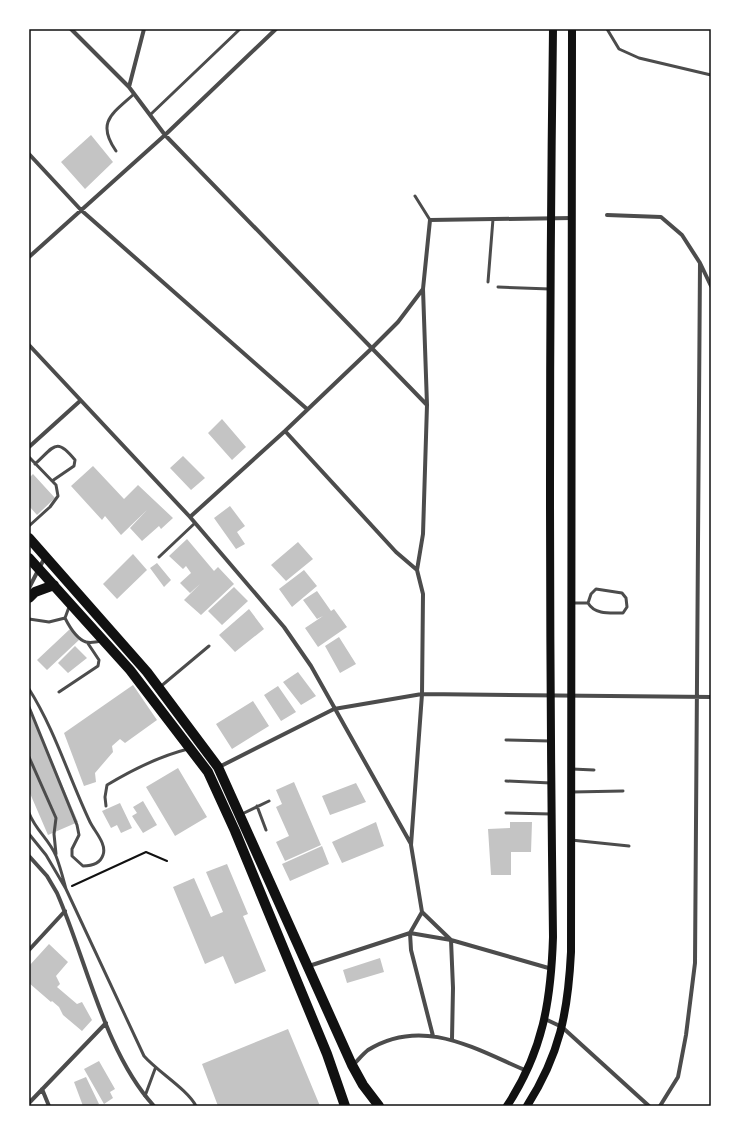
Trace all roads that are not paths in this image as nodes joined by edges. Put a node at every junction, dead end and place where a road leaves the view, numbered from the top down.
1 (71, 29) edge
2 (144, 29) edge
3 (240, 29) edge
4 (276, 29) edge
5 (553, 29) edge
6 (572, 29) edge
7 (607, 29) edge
8 (711, 75) edge
9 (129, 87) junction
10 (134, 94) junction
11 (150, 115) junction
12 (165, 134) junction
13 (116, 151) dead end
14 (29, 154) edge
15 (415, 196) dead end
16 (81, 210) junction
17 (606, 215) dead end
18 (551, 218) junction
19 (573, 218) junction
20 (494, 219) junction
21 (430, 220) junction
22 (29, 257) edge
23 (700, 262) junction
24 (488, 282) dead end
25 (711, 286) edge
26 (498, 287) dead end
27 (423, 289) junction
28 (551, 290) junction
29 (29, 345) edge
30 (371, 349) junction
31 (80, 401) junction
32 (426, 405) junction
33 (307, 409) junction
34 (285, 431) junction
35 (29, 447) edge
36 (29, 457) edge
37 (35, 464) junction
38 (52, 481) junction
39 (190, 517) junction
40 (195, 523) junction
41 (29, 526) edge
42 (29, 538) edge
43 (46, 556) junction
44 (159, 557) dead end
45 (29, 558) edge
46 (38, 569) junction
47 (417, 570) junction
48 (54, 585) junction
49 (29, 588) edge
50 (29, 598) edge
51 (70, 603) junction
52 (572, 603) junction
53 (588, 603) junction
54 (65, 618) junction
55 (29, 619) edge
56 (104, 641) junction
57 (87, 642) junction
58 (209, 646) dead end
59 (159, 688) junction
60 (29, 689) edge
61 (59, 692) dead end
62 (422, 694) junction
63 (550, 695) junction
64 (572, 696) junction
65 (698, 697) junction
66 (711, 697) edge
67 (29, 707) edge
68 (334, 709) junction
69 (506, 740) dead end
70 (550, 741) junction
71 (190, 748) junction
72 (29, 757) edge
73 (218, 767) junction
74 (572, 769) junction
75 (594, 770) dead end
76 (506, 781) dead end
77 (551, 783) junction
78 (623, 791) dead end
79 (572, 792) junction
80 (269, 801) dead end
81 (106, 806) dead end
82 (257, 806) junction
83 (29, 813) edge
84 (506, 814) dead end
85 (551, 814) junction
86 (240, 815) junction
87 (266, 830) dead end
88 (29, 834) edge
89 (571, 840) junction
90 (411, 845) junction
91 (629, 846) dead end
92 (29, 856) edge
93 (56, 856) junction
94 (66, 889) junction
95 (65, 911) junction
96 (422, 912) junction
97 (410, 933) junction
98 (451, 940) junction
99 (29, 950) edge
100 (309, 966) junction
101 (552, 969) junction
102 (323, 1000) junction
103 (306, 1006) junction
104 (545, 1019) junction
105 (106, 1023) junction
106 (562, 1028) junction
107 (433, 1036) junction
108 (452, 1039) junction
109 (352, 1065) junction
110 (155, 1069) junction
111 (527, 1072) junction
112 (42, 1089) junction
113 (145, 1096) junction
114 (29, 1103) edge
115 (49, 1106) edge
116 (154, 1106) edge
117 (196, 1106) edge
118 (345, 1106) edge
119 (379, 1106) edge
120 (507, 1106) edge
121 (527, 1106) edge
122 (649, 1106) edge
123 (660, 1106) edge

1 - 9 street
2 - 9 street
3 - 11 lane
4 - 12 street
5 - 18 main road
6 - 19 main road
7 - 8 lane
9 - 10 street
10 - 11 street
10 - 13 lane
11 - 12 street
12 - 16 street
12 - 30 street
14 - 16 street
15 - 21 lane
16 - 22 street
16 - 33 street
17 - 23 street
18 - 19 street
18 - 20 street
18 - 28 main road
19 - 52 main road
20 - 21 street
20 - 24 lane
21 - 27 street
23 - 25 street
23 - 65 street
26 - 28 lane
27 - 30 street
27 - 32 street
28 - 63 main road
29 - 31 street
30 - 32 street
30 - 33 street
31 - 35 street
31 - 39 street
32 - 47 street
33 - 34 street
34 - 39 street
34 - 47 street
36 - 37 lane
37 - 38 lane
37 - 38 lane
38 - 41 lane
39 - 40 street
40 - 44 lane
40 - 68 street
42 - 43 main road
43 - 46 street
43 - 59 main road
45 - 46 main road
46 - 48 main road
46 - 49 street
47 - 62 street
48 - 50 main road
48 - 51 main road
51 - 54 lane
51 - 56 main road
52 - 53 lane
52 - 64 main road
53 - 53 lane
54 - 55 lane
54 - 57 lane
56 - 57 lane
56 - 71 main road
57 - 61 lane
58 - 59 lane
59 - 73 main road
60 - 67 lane
62 - 63 street
62 - 68 street
62 - 90 street
63 - 64 street
63 - 70 main road
64 - 65 street
64 - 74 main road
65 - 66 street
65 - 123 street
68 - 73 street
68 - 90 street
69 - 70 lane
70 - 77 main road
71 - 81 lane
71 - 103 main road
72 - 93 lane
73 - 86 main road
74 - 75 lane
74 - 79 main road
76 - 77 lane
77 - 85 main road
78 - 79 lane
79 - 89 main road
80 - 82 lane
82 - 86 lane
82 - 87 lane
83 - 93 lane
84 - 85 lane
85 - 101 main road
86 - 100 main road
88 - 94 lane
89 - 91 lane
89 - 106 main road
90 - 96 street
92 - 95 street
93 - 94 lane
94 - 110 lane
95 - 99 street
95 - 105 street
96 - 97 street
96 - 98 street
97 - 98 street
97 - 100 street
97 - 107 street
98 - 101 street
98 - 108 street
100 - 102 main road
101 - 104 main road
102 - 103 main road
102 - 109 main road
103 - 118 main road
104 - 106 street
104 - 111 main road
105 - 112 street
105 - 113 street
106 - 121 main road
106 - 122 street
107 - 108 street
107 - 109 street
108 - 111 street
109 - 119 main road
110 - 113 lane
110 - 117 lane
111 - 120 main road
112 - 114 street
112 - 115 street
113 - 116 street

